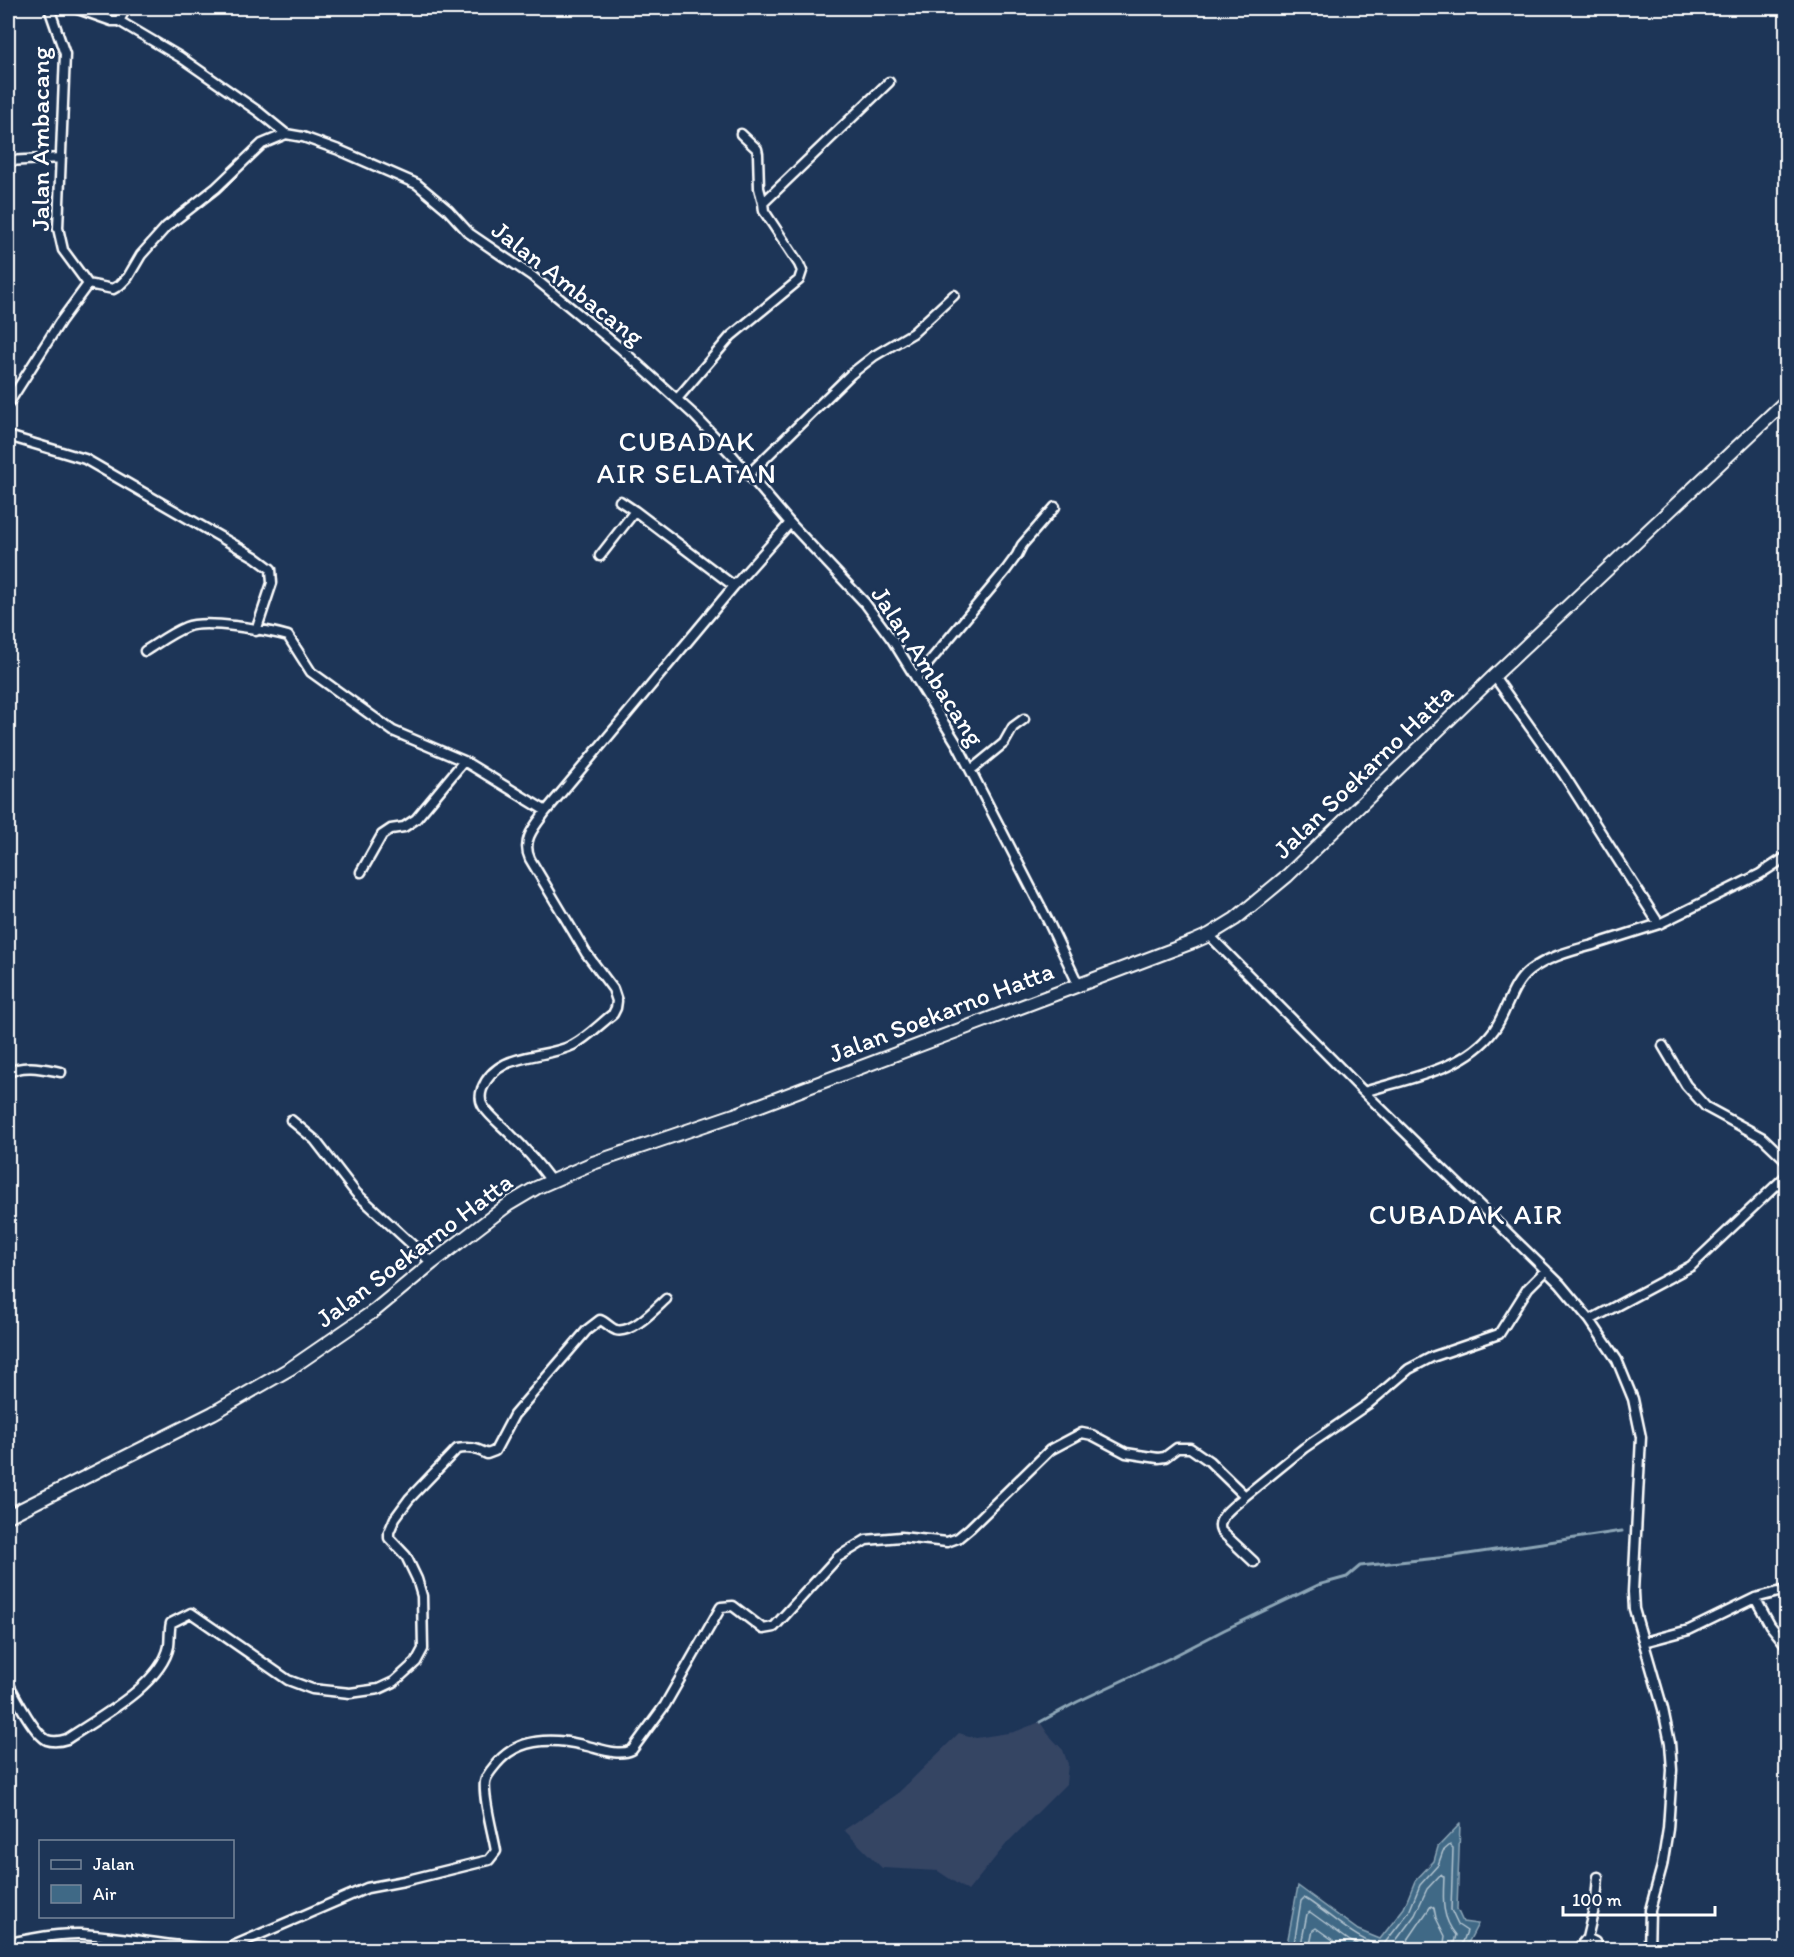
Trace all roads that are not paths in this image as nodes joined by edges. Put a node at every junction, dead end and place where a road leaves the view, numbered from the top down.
1 (49, 8) edge
2 (75, 8) edge
3 (126, 8) edge
4 (119, 21) junction
5 (889, 82) dead end
6 (286, 134) junction
7 (741, 134) dead end
8 (61, 159) junction
9 (8, 161) edge
10 (763, 203) junction
11 (88, 284) junction
12 (954, 295) dead end
13 (677, 399) junction
14 (1786, 401) edge
15 (8, 404) edge
16 (8, 436) edge
17 (748, 475) junction
18 (620, 501) dead end
19 (1055, 507) dead end
20 (635, 511) junction
21 (790, 523) junction
22 (600, 556) dead end
23 (734, 586) junction
24 (256, 631) junction
25 (145, 651) dead end
26 (1494, 676) junction
27 (916, 678) junction
28 (1024, 719) dead end
29 (464, 761) junction
30 (970, 770) junction
31 (546, 811) junction
32 (1786, 857) edge
33 (361, 872) dead end
34 (1659, 924) junction
35 (1209, 935) junction
36 (1078, 984) junction
37 (1663, 1046) dead end
38 (61, 1072) dead end
39 (8, 1073) edge
40 (1364, 1092) junction
41 (291, 1120) dead end
42 (1786, 1160) edge
43 (1786, 1176) edge
44 (551, 1181) junction
45 (432, 1263) junction
46 (1546, 1270) junction
47 (666, 1299) dead end
48 (1590, 1320) junction
49 (1245, 1496) junction
50 (8, 1516) edge
51 (1254, 1562) dead end
52 (1786, 1590) edge
53 (1755, 1598) junction
54 (1644, 1642) junction
55 (1786, 1645) edge
56 (8, 1683) edge
57 (1598, 1877) dead end
58 (1587, 1938) junction
59 (8, 1943) edge
60 (1577, 1950) edge
61 (1599, 1950) edge
62 (1649, 1950) edge

1 - 8 street, Jalan Ambacang
2 - 4 street
3 - 4 street
4 - 6 street
5 - 10 street
6 - 11 street
6 - 13 street, Jalan Ambacang
7 - 10 street
8 - 9 street
8 - 11 street, Jalan Ambacang
10 - 13 street
11 - 15 street
12 - 17 street
13 - 17 street, Jalan Ambacang
14 - 26 street, Jalan Soekarno Hatta
16 - 24 street
17 - 21 street, Jalan Ambacang
18 - 20 street
19 - 27 street
20 - 22 street
20 - 23 street
21 - 23 street
21 - 27 street, Jalan Ambacang
23 - 31 street
24 - 25 street
24 - 29 street
26 - 34 street
26 - 35 street, Jalan Soekarno Hatta
27 - 30 street, Jalan Ambacang
28 - 30 street
29 - 31 street
29 - 33 street
30 - 36 street, Jalan Ambacang
31 - 44 street
32 - 34 street
34 - 40 street
35 - 36 street, Jalan Soekarno Hatta
35 - 40 street
36 - 44 street, Jalan Soekarno Hatta
37 - 42 street
38 - 39 street
40 - 46 street
41 - 45 street
43 - 48 street
44 - 45 street, Jalan Soekarno Hatta
45 - 50 street, Jalan Soekarno Hatta
46 - 48 street
46 - 49 street
47 - 56 street
48 - 54 street
49 - 51 street
49 - 59 street
52 - 53 street
53 - 54 street
53 - 55 street
54 - 62 street
57 - 58 street
58 - 60 street
58 - 61 street

